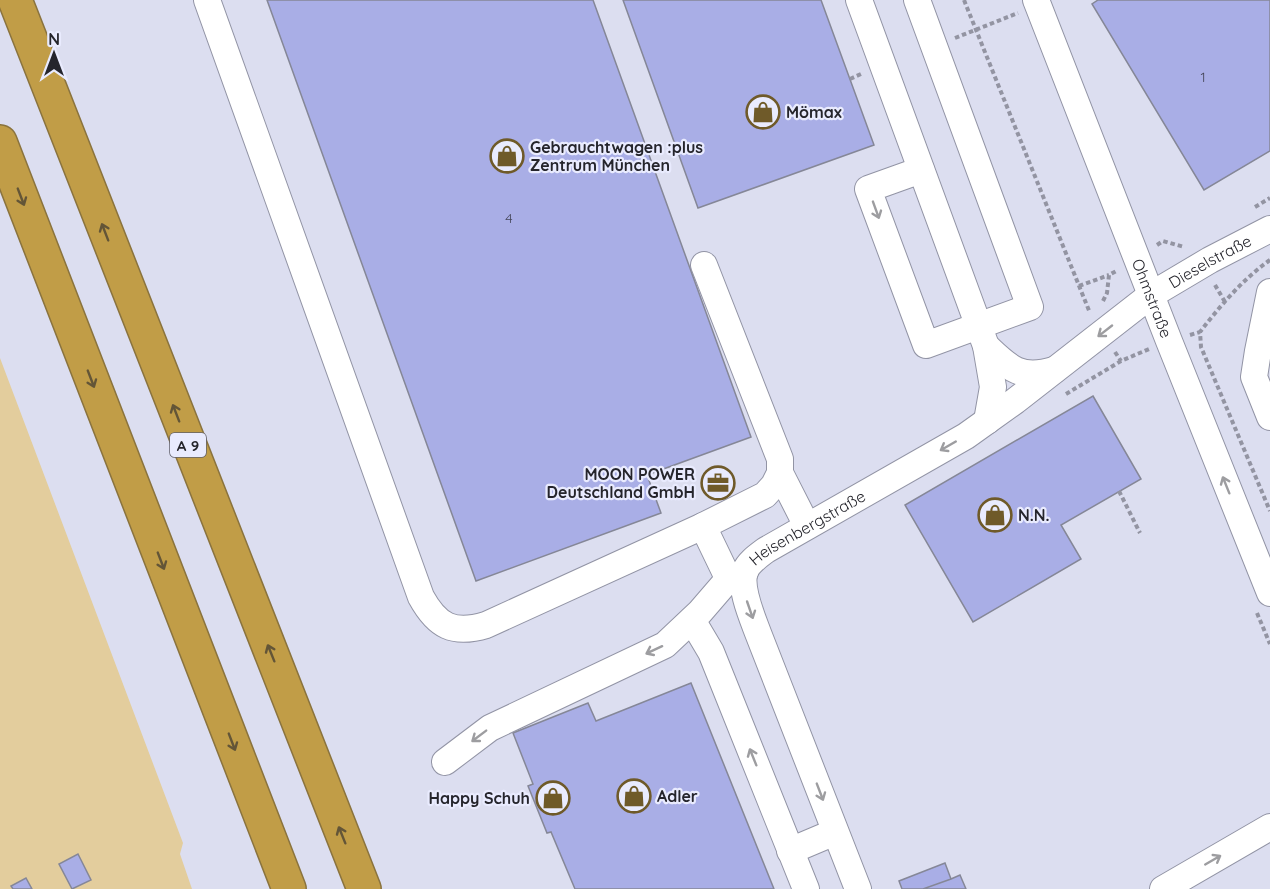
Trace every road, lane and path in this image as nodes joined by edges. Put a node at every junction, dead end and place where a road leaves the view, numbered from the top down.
1 (15, 0) edge
2 (207, 0) edge
3 (859, 0) edge
4 (917, 0) edge
5 (964, 0) edge
6 (1036, 0) edge
7 (0, 142) edge
8 (921, 170) junction
9 (1270, 229) edge
10 (704, 265) dead end
11 (1109, 275) dead end
12 (1079, 286) junction
13 (1270, 292) edge
14 (1151, 295) junction
15 (1092, 319) dead end
16 (982, 336) junction
17 (1054, 370) junction
18 (1270, 417) edge
19 (987, 421) junction
20 (780, 473) junction
21 (1119, 491) dead end
22 (703, 526) junction
23 (807, 526) junction
24 (1140, 532) dead end
25 (737, 576) junction
26 (1270, 593) edge
27 (692, 620) junction
28 (445, 762) dead end
29 (1270, 827) edge
30 (835, 831) junction
31 (790, 851) junction
32 (289, 889) edge
33 (364, 889) edge
34 (806, 889) edge
35 (858, 889) edge
36 (1163, 889) edge

33 -> 1 highway, A 9
2 - 22 street
3 - 8 street
4 - 16 street
5 - 12 path
6 - 14 street, Ohmstraße
7 -> 32 highway
8 - 16 street
8 -> 16 street
9 - 14 street, Dieselstraße
10 - 20 street
11 - 12 path
12 - 15 path
13 - 18 street
14 -> 17 street, Heisenbergstraße
26 -> 14 street, Ohmstraße
16 - 17 street
16 - 19 street
17 - 19 street, Heisenbergstraße
19 -> 23 street, Heisenbergstraße
20 - 22 street
20 - 23 street
21 - 24 path
22 - 25 street
23 - 25 street, Heisenbergstraße
25 - 27 street
25 -> 30 street, Heisenbergstraße
27 -> 28 street
31 -> 27 street
36 -> 29 street
30 - 31 street
30 - 35 street, Heisenbergstraße
31 - 34 street

